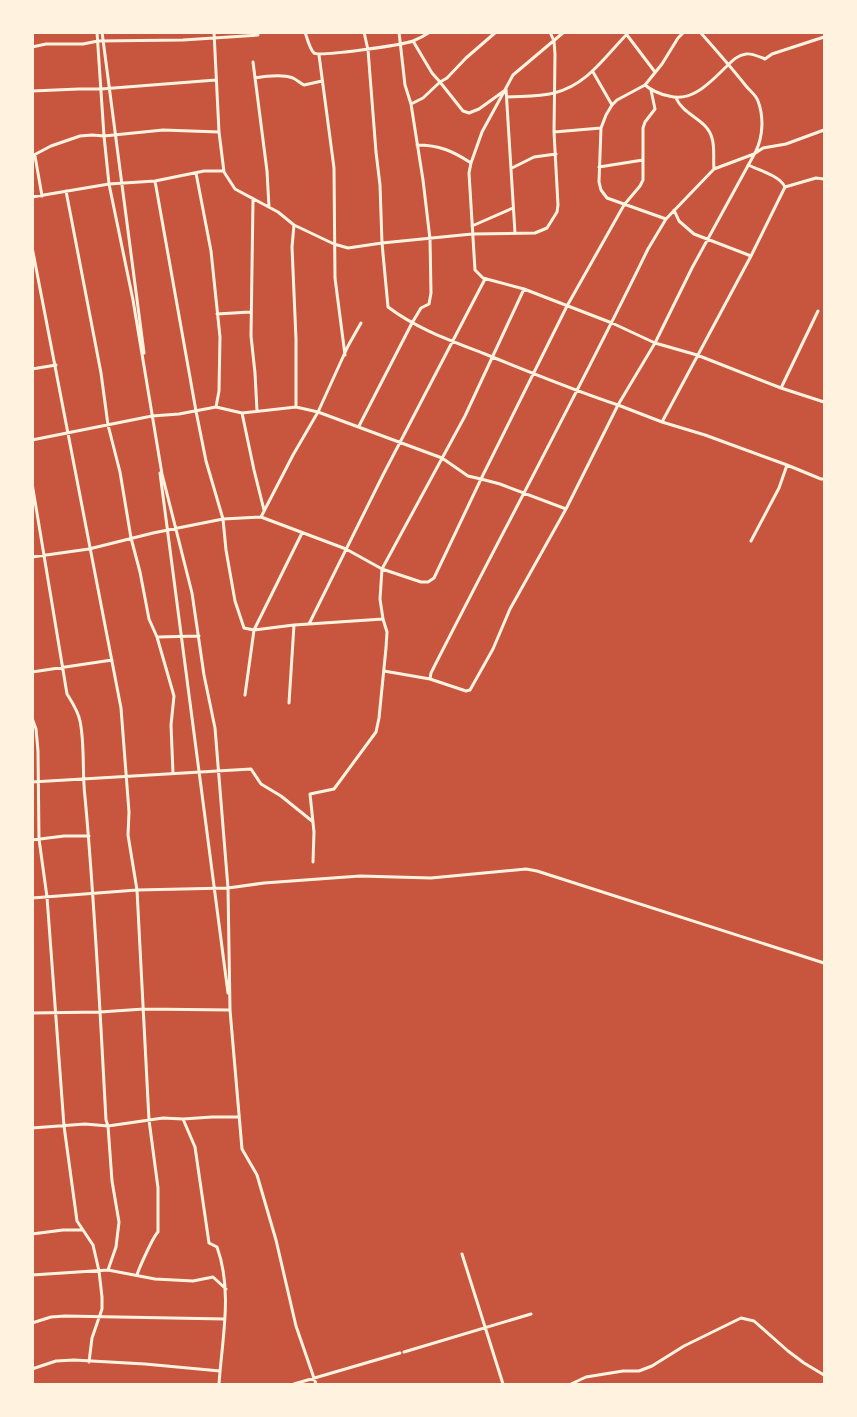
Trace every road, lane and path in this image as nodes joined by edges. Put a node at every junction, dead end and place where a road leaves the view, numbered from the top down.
1 (97, 32) edge
2 (102, 32) edge
3 (214, 32) edge
4 (305, 32) edge
5 (364, 32) edge
6 (398, 32) edge
7 (430, 32) edge
8 (496, 32) edge
9 (550, 32) edge
10 (564, 32) edge
11 (684, 32) edge
12 (700, 32) edge
13 (628, 34) edge
14 (258, 35) dead end
15 (824, 37) edge
16 (214, 38) junction
17 (98, 41) junction
18 (413, 41) junction
19 (554, 42) junction
20 (401, 44) junction
21 (32, 47) edge
22 (368, 50) junction
23 (319, 55) junction
24 (252, 62) dead end
25 (729, 64) junction
26 (593, 72) junction
27 (655, 72) junction
28 (255, 78) junction
29 (216, 80) junction
30 (322, 82) junction
31 (440, 82) junction
32 (645, 85) junction
33 (101, 89) junction
34 (506, 89) junction
35 (651, 90) junction
36 (32, 91) edge
37 (554, 93) junction
38 (507, 97) junction
39 (676, 98) junction
40 (411, 104) junction
41 (612, 105) junction
42 (601, 128) junction
43 (824, 130) edge
44 (219, 132) junction
45 (554, 132) junction
46 (104, 136) junction
47 (417, 145) junction
48 (556, 154) junction
49 (754, 154) junction
50 (34, 156) edge
51 (644, 160) junction
52 (471, 163) junction
53 (748, 165) junction
54 (599, 167) junction
55 (512, 168) junction
56 (714, 169) junction
57 (224, 171) junction
58 (196, 173) junction
59 (824, 179) edge
60 (155, 181) junction
61 (110, 184) junction
62 (785, 187) junction
63 (66, 191) junction
64 (42, 196) junction
65 (32, 198) edge
66 (253, 200) junction
67 (624, 205) junction
68 (269, 207) junction
69 (513, 208) junction
70 (674, 210) junction
71 (666, 219) junction
72 (294, 225) junction
73 (472, 226) junction
74 (515, 233) junction
75 (472, 234) junction
76 (430, 239) junction
77 (709, 239) junction
78 (382, 243) junction
79 (334, 244) junction
80 (32, 247) edge
81 (751, 256) junction
82 (485, 279) junction
83 (524, 289) junction
84 (567, 306) junction
85 (818, 311) dead end
86 (250, 312) junction
87 (217, 314) junction
88 (361, 323) dead end
89 (412, 323) junction
90 (612, 323) junction
91 (453, 341) junction
92 (655, 343) junction
93 (345, 355) junction
94 (697, 355) junction
95 (492, 358) junction
96 (56, 365) junction
97 (32, 369) edge
98 (533, 373) junction
99 (781, 388) junction
100 (576, 391) junction
101 (824, 402) edge
102 (618, 405) junction
103 (296, 407) junction
104 (216, 408) junction
105 (196, 411) junction
106 (257, 411) junction
107 (318, 412) junction
108 (242, 413) junction
109 (152, 416) junction
110 (662, 422) junction
111 (108, 425) junction
112 (359, 426) junction
113 (69, 433) junction
114 (32, 440) edge
115 (400, 444) junction
116 (442, 458) junction
117 (788, 465) junction
118 (481, 479) junction
119 (824, 479) edge
120 (32, 483) edge
121 (525, 494) junction
122 (566, 509) junction
123 (265, 510) junction
124 (261, 517) junction
125 (223, 519) junction
126 (175, 530) junction
127 (302, 533) junction
128 (132, 538) junction
129 (751, 541) dead end
130 (89, 549) junction
131 (346, 549) junction
132 (45, 555) junction
133 (32, 557) edge
134 (382, 569) junction
135 (384, 619) junction
136 (308, 624) junction
137 (294, 625) junction
138 (254, 630) junction
139 (199, 636) junction
140 (157, 637) junction
141 (112, 660) junction
142 (63, 668) junction
143 (384, 671) junction
144 (32, 672) edge
145 (430, 679) junction
146 (245, 696) dead end
147 (289, 703) dead end
148 (32, 718) edge
149 (219, 770) junction
150 (173, 773) junction
151 (126, 777) junction
152 (83, 778) junction
153 (39, 780) junction
154 (32, 782) edge
155 (312, 821) junction
156 (89, 836) junction
157 (39, 839) junction
158 (32, 840) edge
159 (313, 862) dead end
160 (228, 888) junction
161 (136, 890) junction
162 (93, 893) junction
163 (47, 897) junction
164 (32, 898) edge
165 (824, 963) edge
166 (144, 1009) junction
167 (230, 1010) junction
168 (100, 1012) junction
169 (32, 1013) edge
170 (56, 1013) junction
171 (239, 1118) junction
172 (183, 1119) junction
173 (150, 1120) junction
174 (64, 1126) junction
175 (108, 1126) junction
176 (32, 1128) edge
177 (83, 1230) junction
178 (32, 1234) edge
179 (462, 1254) dead end
180 (108, 1270) junction
181 (99, 1271) junction
182 (32, 1275) edge
183 (137, 1275) junction
184 (226, 1289) junction
185 (531, 1314) dead end
186 (99, 1317) junction
187 (225, 1320) junction
188 (32, 1323) edge
189 (485, 1328) junction
190 (89, 1362) junction
191 (32, 1369) edge
192 (220, 1371) junction
193 (824, 1375) edge
194 (313, 1379) junction
195 (219, 1384) edge
196 (294, 1384) edge
197 (316, 1384) edge
198 (502, 1384) edge
199 (571, 1384) edge

1 - 17 street
2 - 167 street
3 - 16 street
4 - 23 street
5 - 22 street
6 - 20 street
7 - 18 street
8 - 31 street
9 - 19 street
10 - 19 street
11 - 27 street
12 - 25 street
13 - 26 street
13 - 27 street
14 - 16 street
15 - 25 street
16 - 17 street
16 - 29 street
17 - 21 street
17 - 33 street
18 - 20 street
18 - 31 street
19 - 34 street
19 - 37 street
20 - 22 street
20 - 40 street
22 - 23 street
22 - 78 street
23 - 30 street
24 - 28 street
25 - 39 street
25 - 49 street
26 - 37 street
26 - 41 street
27 - 32 street
28 - 30 street
28 - 68 street
29 - 33 street
29 - 44 street
30 - 79 street
31 - 34 street
31 - 40 street
32 - 35 street
32 - 41 street
33 - 36 street
33 - 46 street
34 - 38 street
34 - 52 street
35 - 39 street
35 - 51 street
37 - 38 street
37 - 45 street
38 - 55 street
39 - 56 street
40 - 47 street
41 - 42 street
42 - 45 street
42 - 54 street
43 - 49 street
44 - 46 street
44 - 57 street
45 - 48 street
46 - 50 street
46 - 61 street
47 - 52 street
47 - 76 street
48 - 55 street
48 - 74 street
49 - 53 street
49 - 56 street
50 - 64 street
51 - 54 street
51 - 67 street
52 - 73 street
53 - 62 street
53 - 77 street
54 - 67 street
55 - 69 street
56 - 70 street
57 - 58 street
57 - 66 street
58 - 60 street
58 - 87 street
59 - 62 street
60 - 61 street
60 - 105 street
61 - 63 street
61 - 109 street
62 - 81 street
63 - 64 street
63 - 111 street
64 - 65 street
66 - 68 street
66 - 86 street
67 - 71 street
67 - 84 street
68 - 72 street
69 - 73 street
69 - 74 street
70 - 71 street
70 - 77 street
71 - 90 street
72 - 79 street
72 - 103 street
73 - 75 street
74 - 75 street
75 - 76 street
75 - 82 street
76 - 78 street
76 - 89 street
77 - 81 street
77 - 92 street
78 - 79 street
78 - 89 street
79 - 93 street
80 - 96 street
81 - 94 street
82 - 83 street
82 - 91 street
83 - 84 street
83 - 95 street
84 - 90 street
84 - 98 street
85 - 99 street
86 - 87 street
86 - 106 street
87 - 104 street
88 - 93 street
89 - 91 street
89 - 112 street
90 - 92 street
90 - 100 street
91 - 95 street
91 - 115 street
92 - 94 street
92 - 102 street
93 - 107 street
94 - 99 street
94 - 110 street
95 - 98 street
95 - 116 street
96 - 97 street
96 - 113 street
98 - 100 street
98 - 118 street
99 - 101 street
100 - 102 street
100 - 121 street
102 - 110 street
102 - 122 street
103 - 106 street
103 - 107 street
104 - 105 street
104 - 108 street
105 - 109 street
105 - 125 street
106 - 108 street
107 - 112 street
107 - 123 street
108 - 123 street
109 - 111 street
109 - 126 street
110 - 117 street
111 - 113 street
111 - 128 street
112 - 115 street
113 - 114 street
113 - 130 street
115 - 116 street
115 - 131 street
116 - 118 street
116 - 134 street
117 - 119 street
117 - 129 street
118 - 121 street
118 - 134 street
120 - 132 street
121 - 122 street
121 - 145 street
122 - 145 street
123 - 124 street
124 - 125 street
124 - 127 street
125 - 126 street
125 - 138 street
126 - 128 street
126 - 139 street
127 - 131 street
127 - 138 street
128 - 130 street
128 - 140 street
130 - 132 street
130 - 141 street
131 - 134 street
131 - 136 street
132 - 133 street
132 - 142 street
134 - 135 street
135 - 136 street
135 - 143 street
136 - 137 street
137 - 138 street
137 - 147 street
138 - 146 street
139 - 140 street
139 - 149 street
140 - 150 street
141 - 142 street
141 - 151 street
142 - 144 street
142 - 152 street
143 - 145 street
143 - 155 street
148 - 153 street
149 - 150 street
149 - 155 street
149 - 160 street
150 - 151 street
151 - 152 street
151 - 161 street
152 - 153 street
152 - 156 street
153 - 154 street
153 - 157 street
155 - 159 street
156 - 157 street
156 - 162 street
157 - 158 street
157 - 163 street
160 - 161 street
160 - 165 street
160 - 167 street
161 - 162 street
161 - 166 street
162 - 163 street
162 - 168 street
163 - 164 street
163 - 170 street
166 - 167 street
166 - 168 street
166 - 173 street
167 - 171 street
168 - 170 street
168 - 175 street
169 - 170 street
170 - 174 street
171 - 172 street
171 - 194 street
172 - 173 street
172 - 184 street
173 - 175 street
173 - 183 street
174 - 175 street
174 - 176 street
174 - 177 street
175 - 180 street
177 - 178 street
177 - 181 street
179 - 189 street
180 - 181 street
180 - 183 street
181 - 182 street
181 - 186 street
183 - 184 street
184 - 187 street
185 - 189 street
186 - 187 street
186 - 188 street
186 - 190 street
187 - 192 street
189 - 194 street
189 - 198 street
190 - 191 street
190 - 192 street
192 - 195 street
193 - 199 street
194 - 196 street
194 - 197 street

